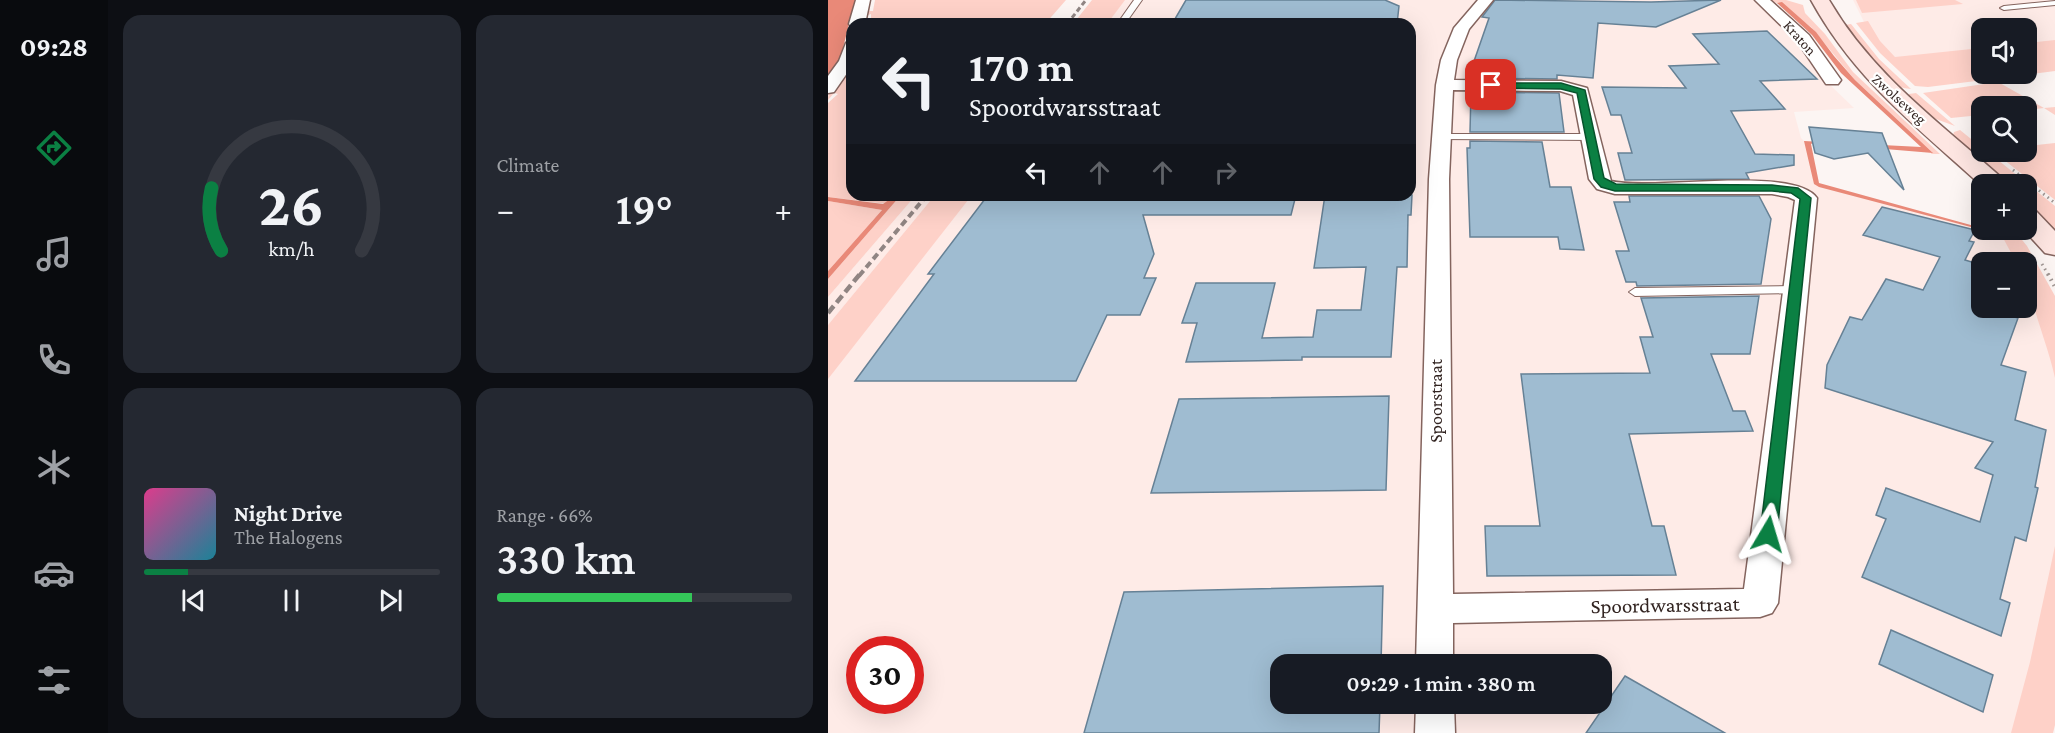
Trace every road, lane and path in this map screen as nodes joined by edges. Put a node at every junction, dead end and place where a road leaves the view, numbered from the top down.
1 (863, 0) edge
2 (1138, 0) edge
3 (1486, 0) edge
4 (1762, 0) edge
5 (1820, 0) edge
6 (2055, 3) edge
7 (2004, 8) dead end
8 (858, 18) edge
9 (1125, 18) edge
10 (846, 61) edge
11 (1832, 80) dead end
12 (1445, 85) junction
13 (828, 88) edge
14 (1591, 136) junction
15 (1442, 137) junction
16 (2008, 166) dead end
17 (1983, 174) edge
18 (2055, 203) edge
19 (2037, 228) edge
20 (2055, 247) edge
21 (1796, 290) junction
22 (1635, 292) dead end
23 (1435, 609) junction
24 (1435, 654) edge
25 (1435, 714) edge
26 (1435, 733) edge

1 - 8 street
2 - 9 lane
3 - 12 street, Spoorstraat
4 - 11 street, Kraton
5 - 17 main road, Zwolseweg
6 - 7 lane
10 - 13 street
12 - 14 street, Spoordwarsstraat
12 - 15 street, Spoorstraat
14 - 15 lane
14 - 21 street, Spoordwarsstraat
15 - 23 street, Spoorstraat
16 - 18 path
19 - 20 main road
21 - 22 lane
21 - 23 street, Spoordwarsstraat
23 - 24 street, Spoorstraat
25 - 26 street

